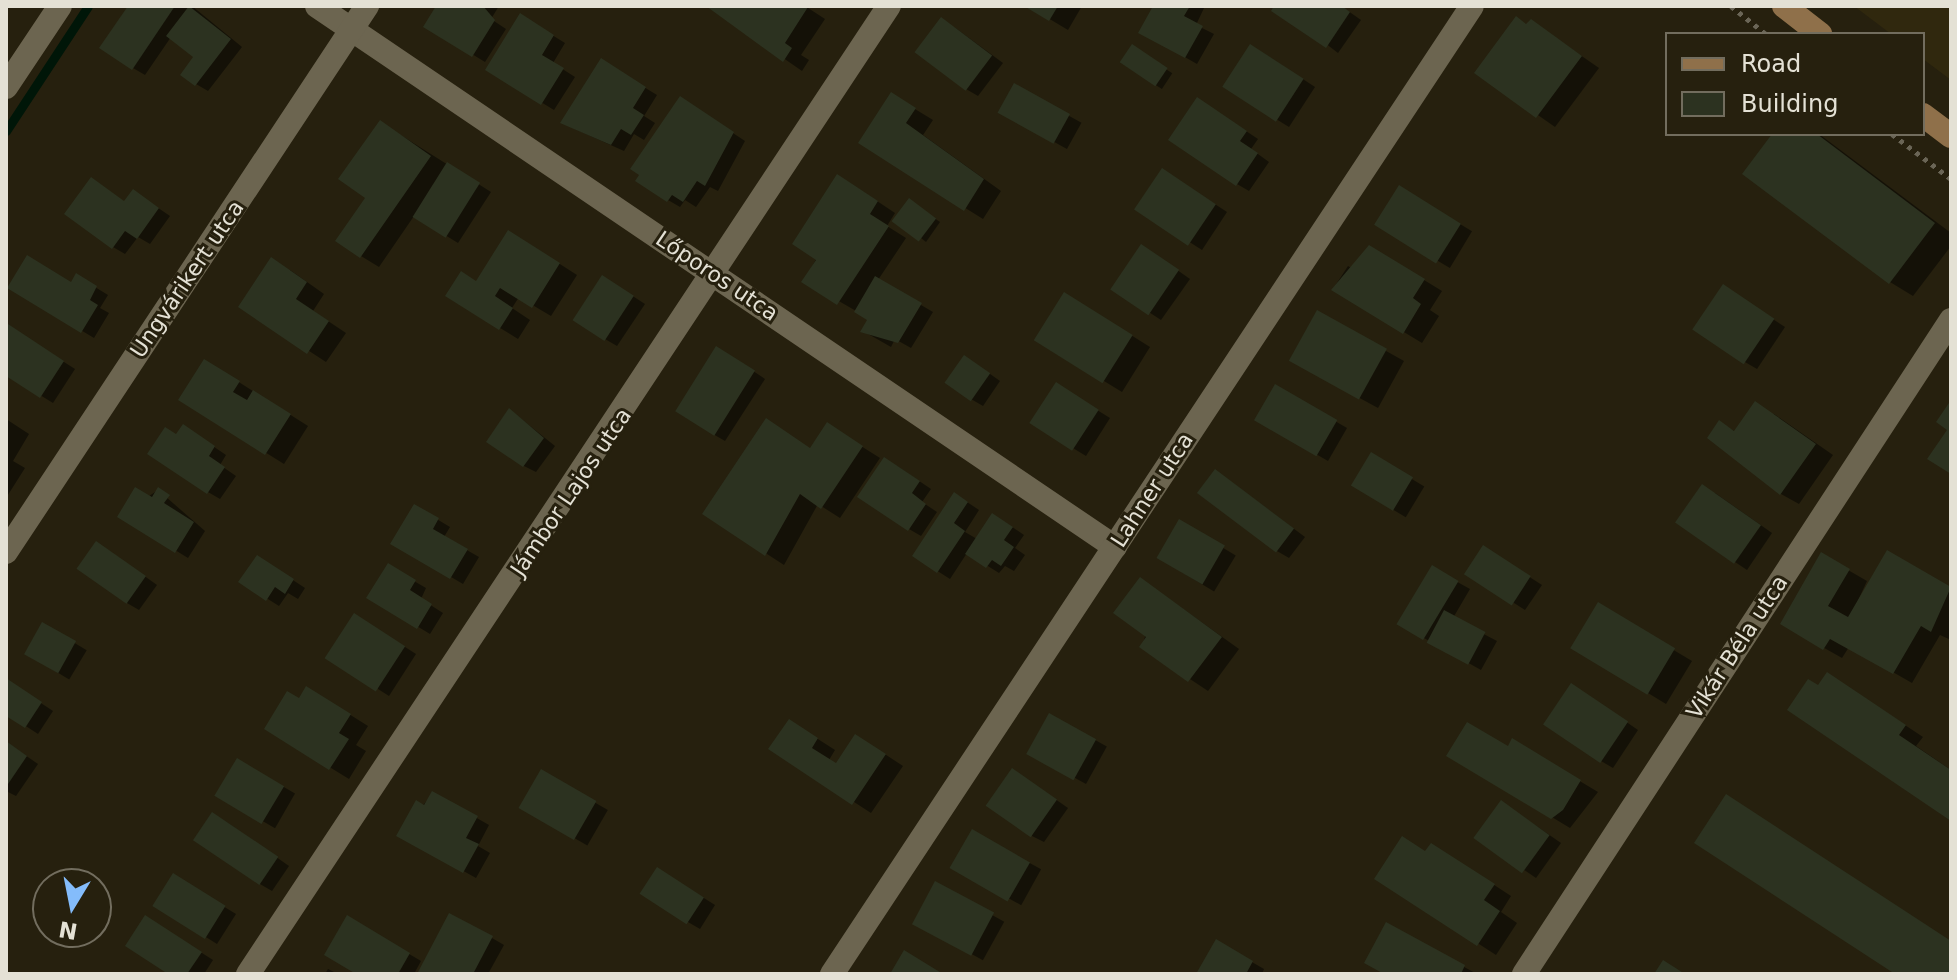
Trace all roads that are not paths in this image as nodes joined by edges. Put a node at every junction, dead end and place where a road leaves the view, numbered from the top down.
1 (60, 6) edge
2 (317, 6) edge
3 (367, 6) edge
4 (889, 6) edge
5 (1472, 6) edge
6 (1784, 6) edge
7 (352, 30) junction
8 (1817, 32) edge
9 (6, 87) edge
10 (1925, 116) edge
11 (1951, 136) edge
12 (713, 274) junction
13 (1951, 320) edge
14 (1115, 547) junction
15 (6, 552) edge
16 (248, 974) edge
17 (832, 974) edge
18 (1524, 974) edge

1 - 9 street
2 - 7 street, Lőporos utca
3 - 7 street, Ungvárikert utca
4 - 12 street, Jámbor Lajos utca
5 - 14 street, Lahner utca
6 - 8 main road
7 - 12 street, Lőporos utca
7 - 15 street, Ungvárikert utca
10 - 11 main road
12 - 14 street, Lőporos utca
12 - 16 street, Jámbor Lajos utca
13 - 18 street, Vikár Béla utca
14 - 17 street, Lahner utca

